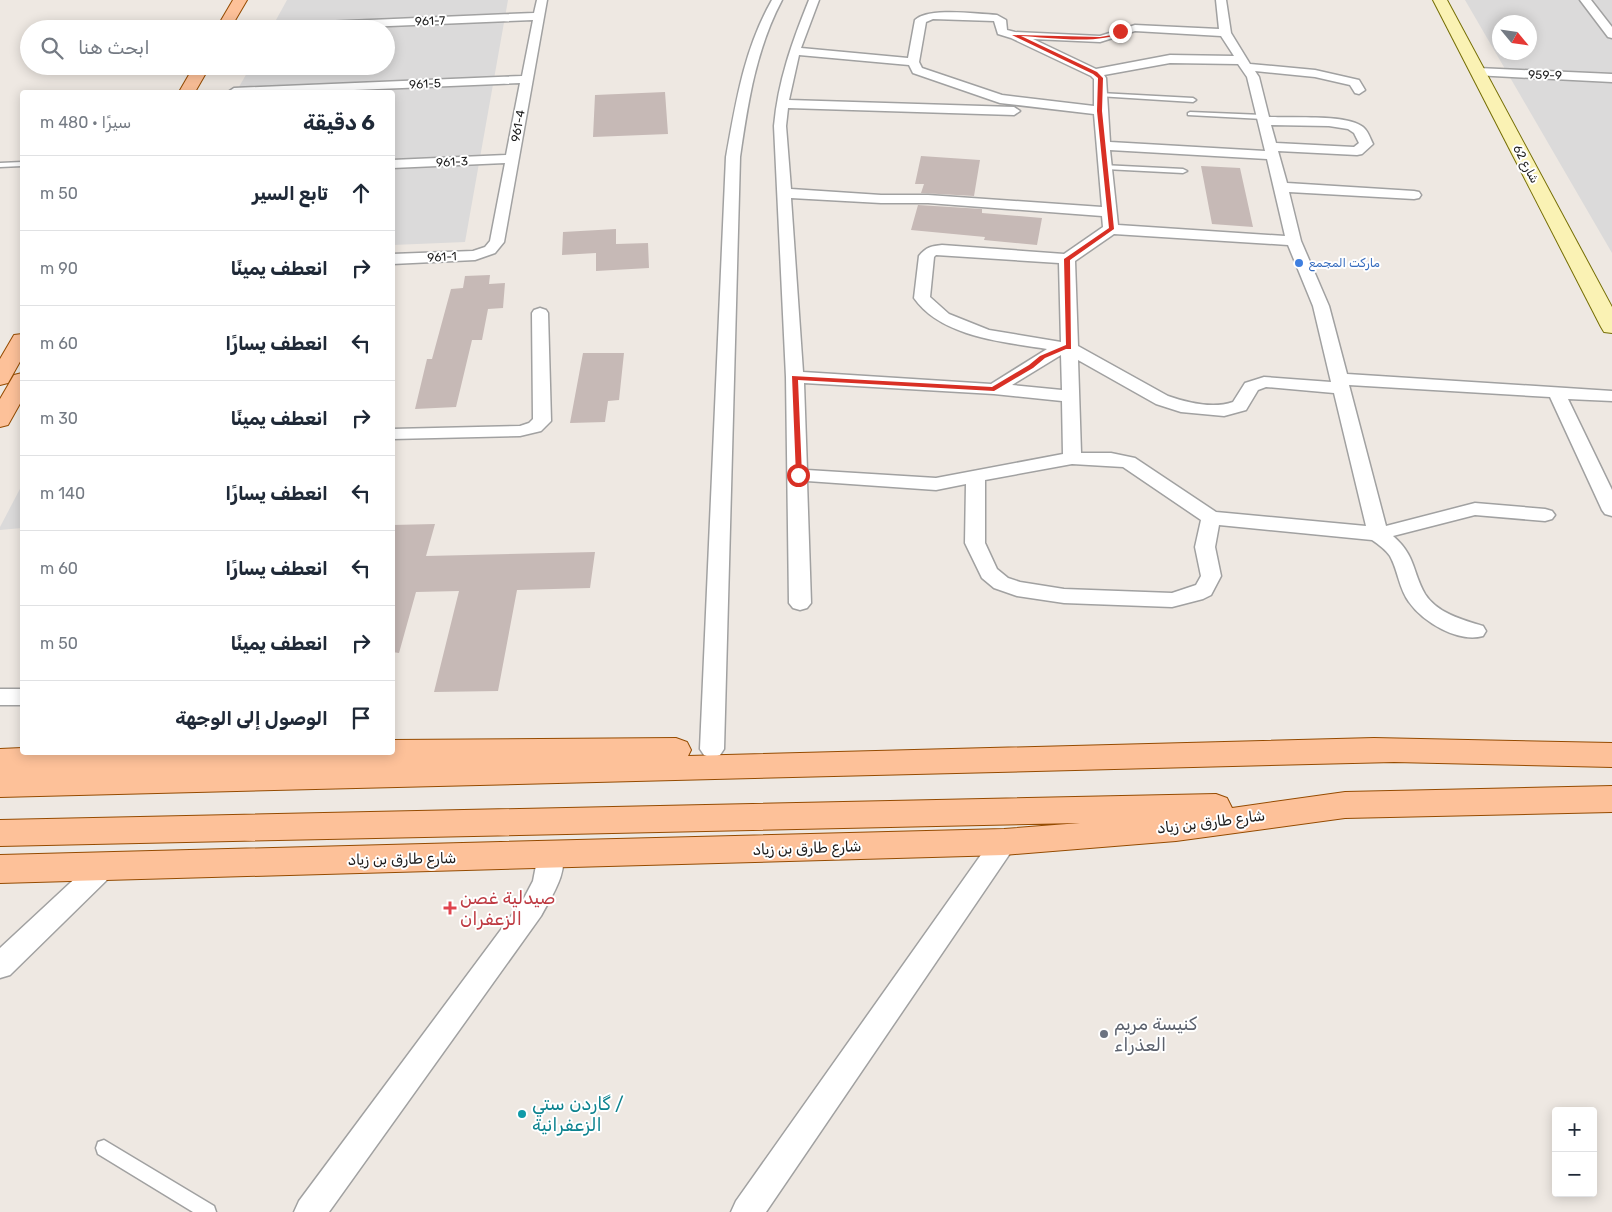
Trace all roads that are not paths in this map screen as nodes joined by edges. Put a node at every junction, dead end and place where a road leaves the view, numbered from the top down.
1 (240, 0) edge
2 (542, 0) edge
3 (777, 0) edge
4 (814, 0) edge
5 (1221, 0) edge
6 (1440, 0) edge
7 (1585, 0) edge
8 (539, 16) junction
9 (1597, 16) junction
10 (1612, 16) edge
11 (228, 20) edge
12 (395, 22) edge
13 (1225, 33) junction
14 (1014, 35) junction
15 (1612, 35) edge
16 (794, 51) junction
17 (913, 62) junction
18 (1244, 63) junction
19 (1478, 72) junction
20 (1095, 73) junction
21 (197, 75) edge
22 (1612, 78) edge
23 (527, 79) junction
24 (188, 90) edge
25 (279, 90) edge
26 (1359, 90) dead end
27 (1193, 100) dead end
28 (1100, 103) junction
29 (782, 104) junction
30 (1045, 104) junction
31 (1190, 114) dead end
32 (1263, 119) junction
33 (1103, 146) junction
34 (1271, 151) junction
35 (512, 159) junction
36 (20, 164) edge
37 (395, 164) edge
38 (0, 165) edge
39 (1105, 167) junction
40 (1182, 171) dead end
41 (1280, 187) junction
42 (784, 193) junction
43 (1414, 195) dead end
44 (1110, 212) junction
45 (1112, 229) junction
46 (1294, 241) junction
47 (490, 250) joint
48 (395, 259) edge
49 (1067, 259) junction
50 (540, 313) dead end
51 (1612, 327) edge
52 (20, 343) edge
53 (1067, 347) junction
54 (0, 378) edge
55 (795, 378) junction
56 (1341, 383) junction
57 (20, 384) edge
58 (994, 389) junction
59 (1556, 392) junction
60 (1069, 396) junction
61 (1612, 396) edge
62 (0, 420) edge
63 (395, 434) edge
64 (1072, 458) junction
65 (798, 475) junction
66 (976, 476) junction
67 (1612, 510) edge
68 (1545, 515) dead end
69 (1211, 518) junction
70 (1378, 534) junction
71 (800, 603) dead end
72 (1475, 631) dead end
73 (0, 697) edge
74 (20, 697) edge
75 (712, 750) junction
76 (1392, 751) junction
77 (395, 752) edge
78 (131, 755) edge
79 (1612, 755) edge
80 (82, 756) edge
81 (0, 761) edge
82 (0, 785) edge
83 (1612, 799) edge
84 (1345, 805) junction
85 (0, 833) edge
86 (1004, 842) junction
87 (552, 855) junction
88 (106, 865) junction
89 (0, 869) edge
90 (0, 966) edge
91 (104, 1148) dead end
92 (208, 1212) edge
93 (310, 1212) edge
94 (747, 1212) edge

1 - 11 main road
2 - 8 street, 961-4
3 - 75 street
4 - 16 street
5 - 13 street
6 - 19 street, شارع 62
7 - 9 street
8 - 12 street, 961-7
8 - 23 street, 961-4
9 - 10 street
9 - 15 street
13 - 14 street
13 - 18 street
14 - 17 street
14 - 20 street
16 - 17 street
16 - 29 street
17 - 30 street
18 - 20 street
18 - 26 street
18 - 32 street
19 - 22 street, 959-9
19 - 51 street, شارع 62
20 - 28 street
21 - 24 main road
23 - 25 street, 961-5
23 - 35 street, 961-4
27 - 28 lane
28 - 30 street
28 - 33 street
29 - 30 street
29 - 42 street
31 - 32 lane
32 - 34 street
32 - 34 street
33 - 34 street
33 - 39 street
34 - 41 street
35 - 37 street, 961-3
35 - 47 street, 961-4
36 - 38 lane
39 - 40 lane
39 - 44 street
41 - 43 street
41 - 46 street
42 - 44 street
42 - 55 street
44 - 45 street
45 - 46 street
45 - 49 street
46 - 56 street
47 - 48 street, 961-1
49 - 53 street
49 - 53 street
50 - 63 street
52 - 54 main road
53 - 56 street
53 - 58 street
53 - 60 street
55 - 58 street
55 - 65 street
56 - 59 street
56 - 70 street
57 - 62 main road
58 - 60 street
59 - 61 street
59 - 67 street
60 - 64 street
64 - 66 street
64 - 69 street
65 - 66 street
65 - 71 street
66 - 69 street
68 - 70 street
69 - 70 street
70 - 72 street
73 - 74 street
75 - 76 main road
75 - 77 main road
76 - 79 main road
76 - 82 main road
78 - 80 main road
80 - 81 main road
83 - 84 main road, شارع طارق بن زياد
84 - 85 main road
84 - 86 main road, شارع طارق بن زياد
86 - 87 main road, شارع طارق بن زياد
86 - 94 street
87 - 88 main road, شارع طارق بن زياد
87 - 93 street
88 - 89 main road, شارع طارق بن زياد
88 - 90 street
91 - 92 lane

